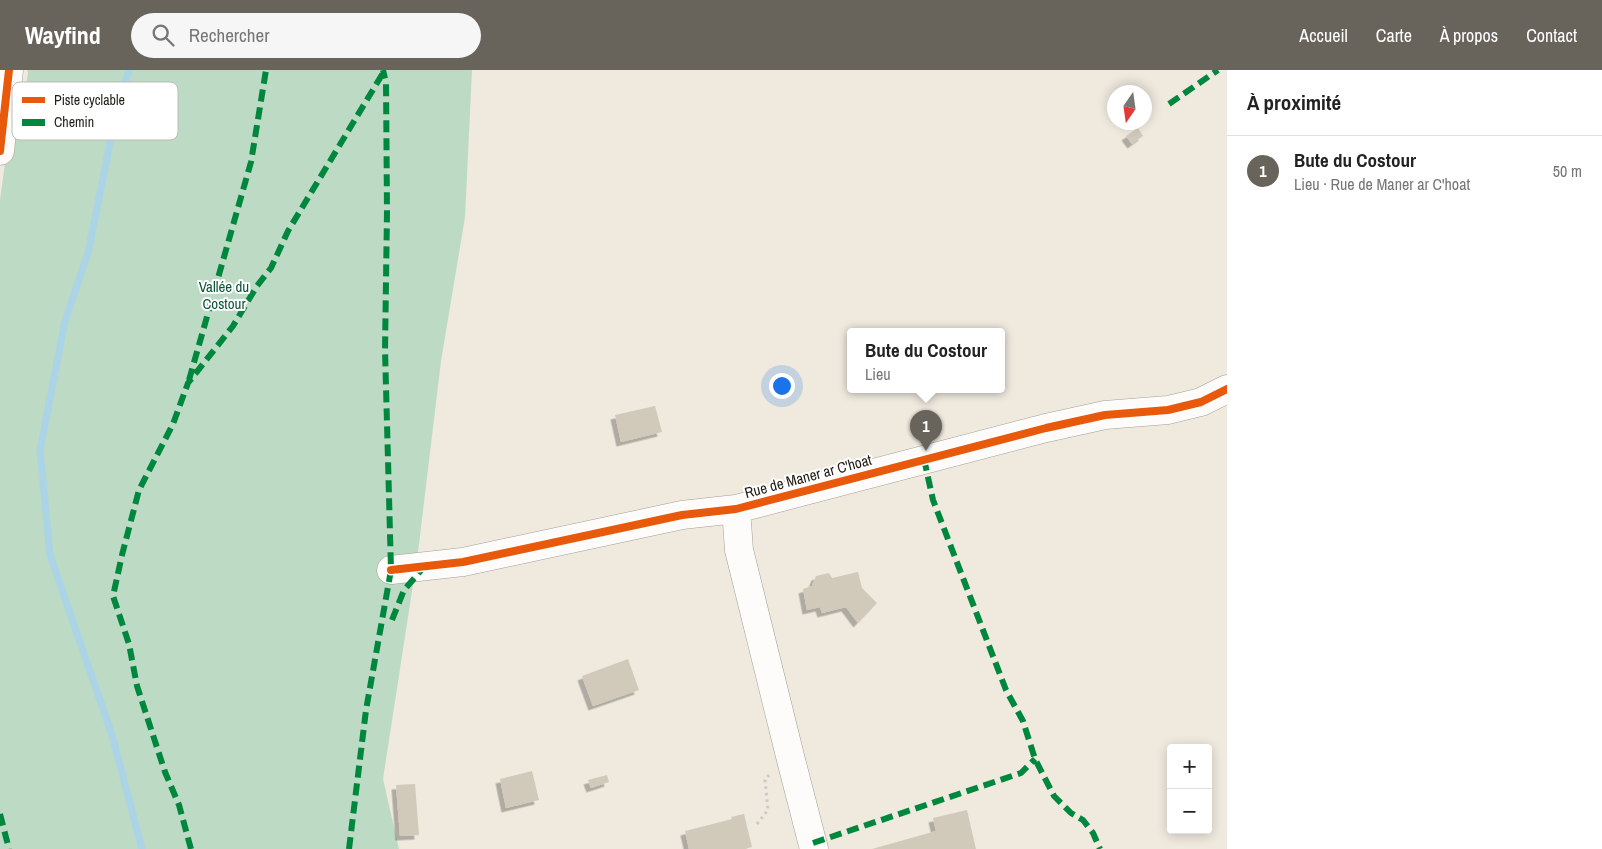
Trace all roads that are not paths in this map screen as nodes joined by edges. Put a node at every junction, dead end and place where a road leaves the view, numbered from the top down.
1 (9, 70) edge
2 (0, 151) edge
3 (1227, 389) edge
4 (736, 509) junction
5 (391, 570) dead end
6 (814, 849) edge

1 - 2 street
3 - 4 street, Rue de Maner ar C'hoat
4 - 5 street, Rue de Maner ar C'hoat
4 - 6 street

